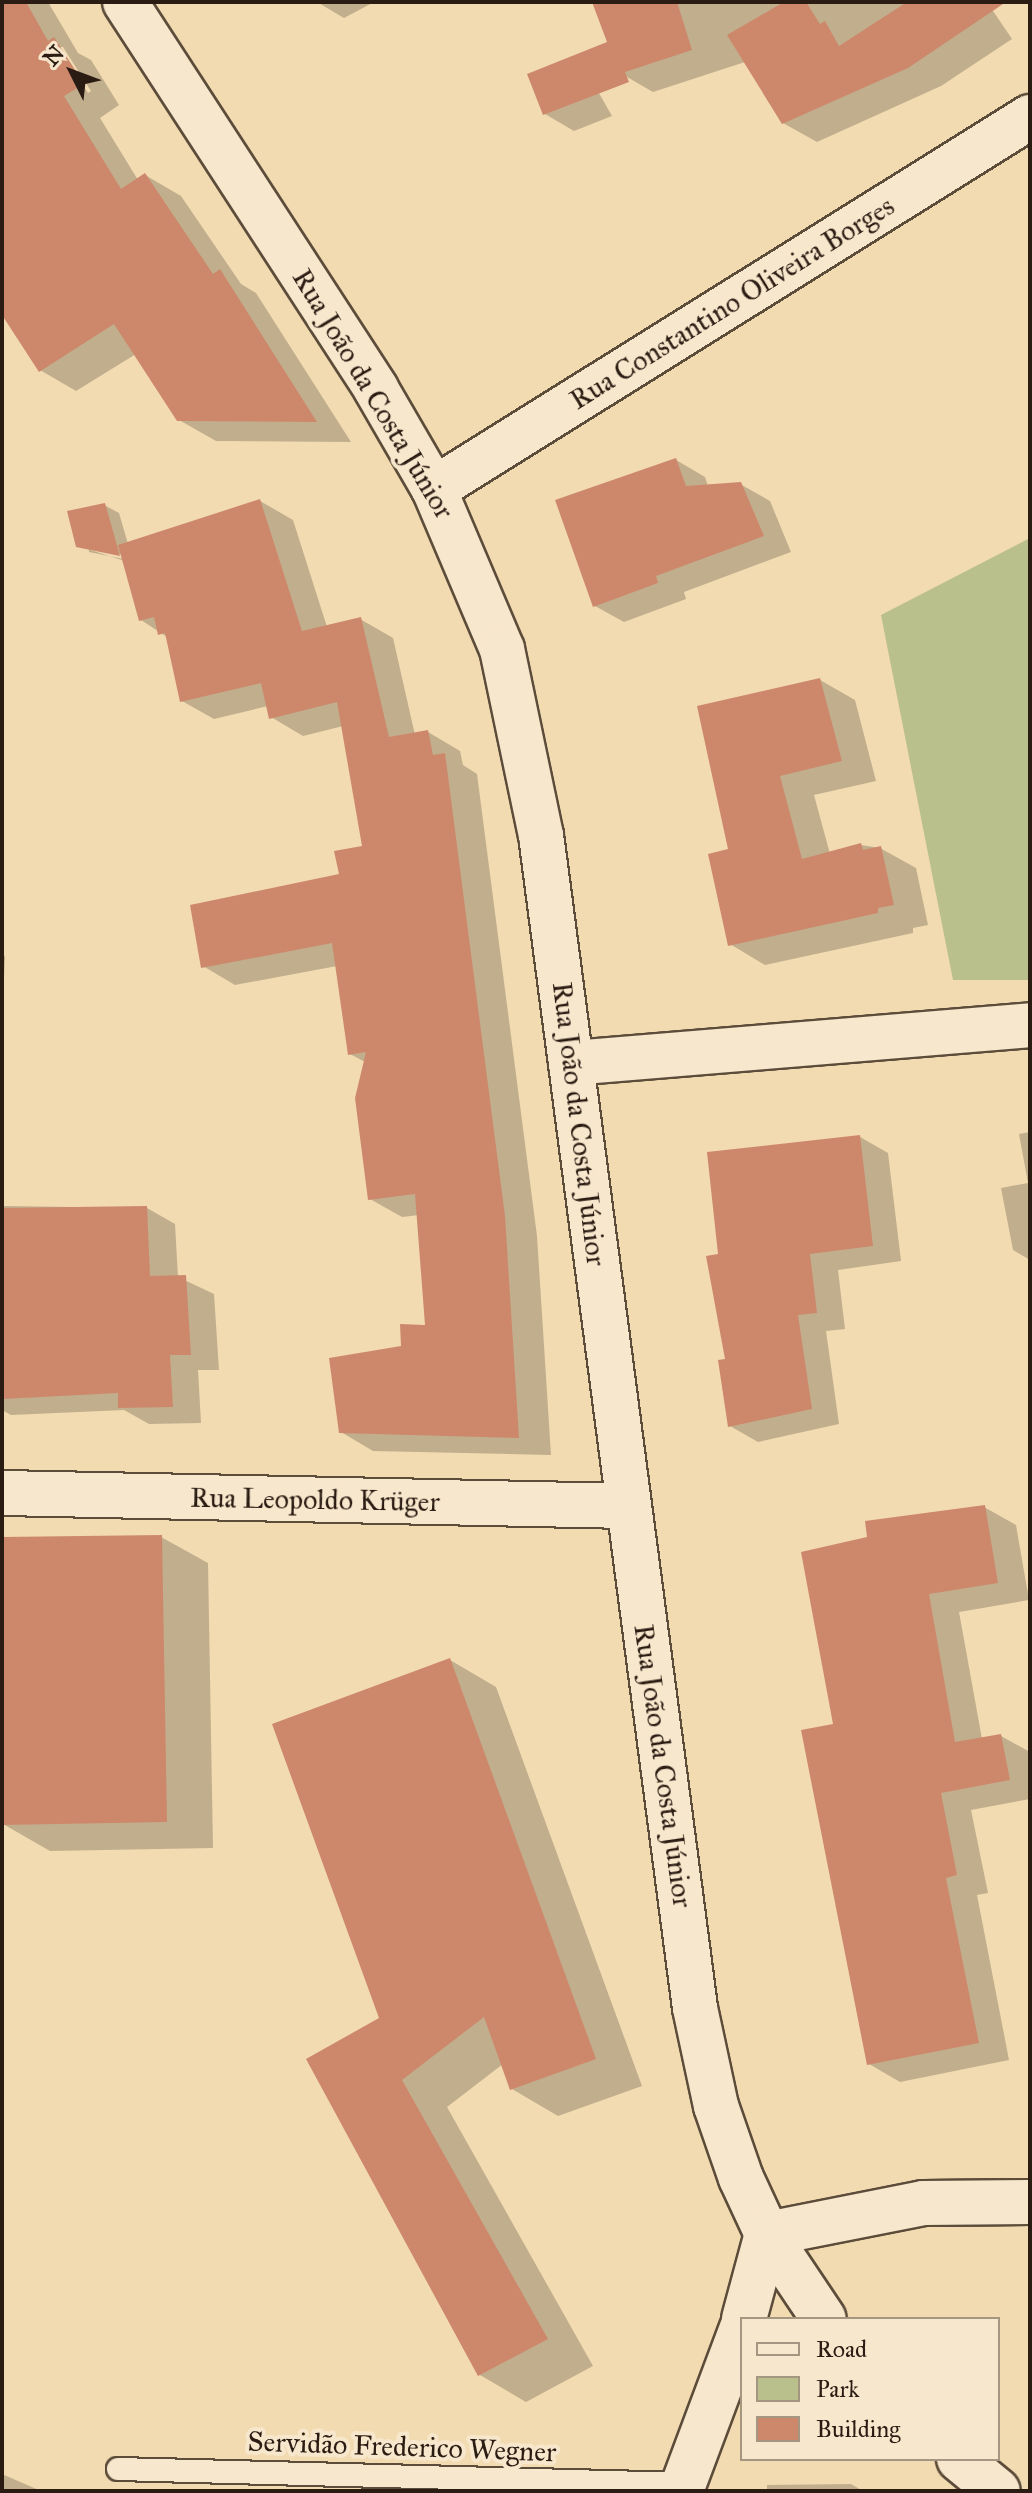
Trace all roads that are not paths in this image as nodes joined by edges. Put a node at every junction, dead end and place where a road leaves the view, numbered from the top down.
1 (125, 2) edge
2 (1030, 117) edge
3 (434, 489) junction
4 (1030, 1025) edge
5 (571, 1063) junction
6 (2, 1493) edge
7 (629, 1506) junction
8 (1030, 2202) edge
9 (767, 2234) junction
10 (745, 2317) edge
11 (823, 2317) edge
12 (740, 2333) edge
13 (961, 2461) edge
14 (118, 2469) dead end
15 (683, 2488) edge
16 (998, 2491) edge

1 - 3 main road, Rua João da Costa Júnior
2 - 3 main road, Rua Constantino Oliveira Borges
3 - 5 main road, Rua João da Costa Júnior
4 - 5 main road
5 - 7 main road, Rua João da Costa Júnior
6 - 7 main road, Rua Leopoldo Krüger
7 - 9 main road, Rua João da Costa Júnior
8 - 9 main road
9 - 10 main road
9 - 11 main road, Rua João da Costa Júnior
12 - 15 main road
13 - 16 main road
14 - 15 lane, Servidão Frederico Wegner

